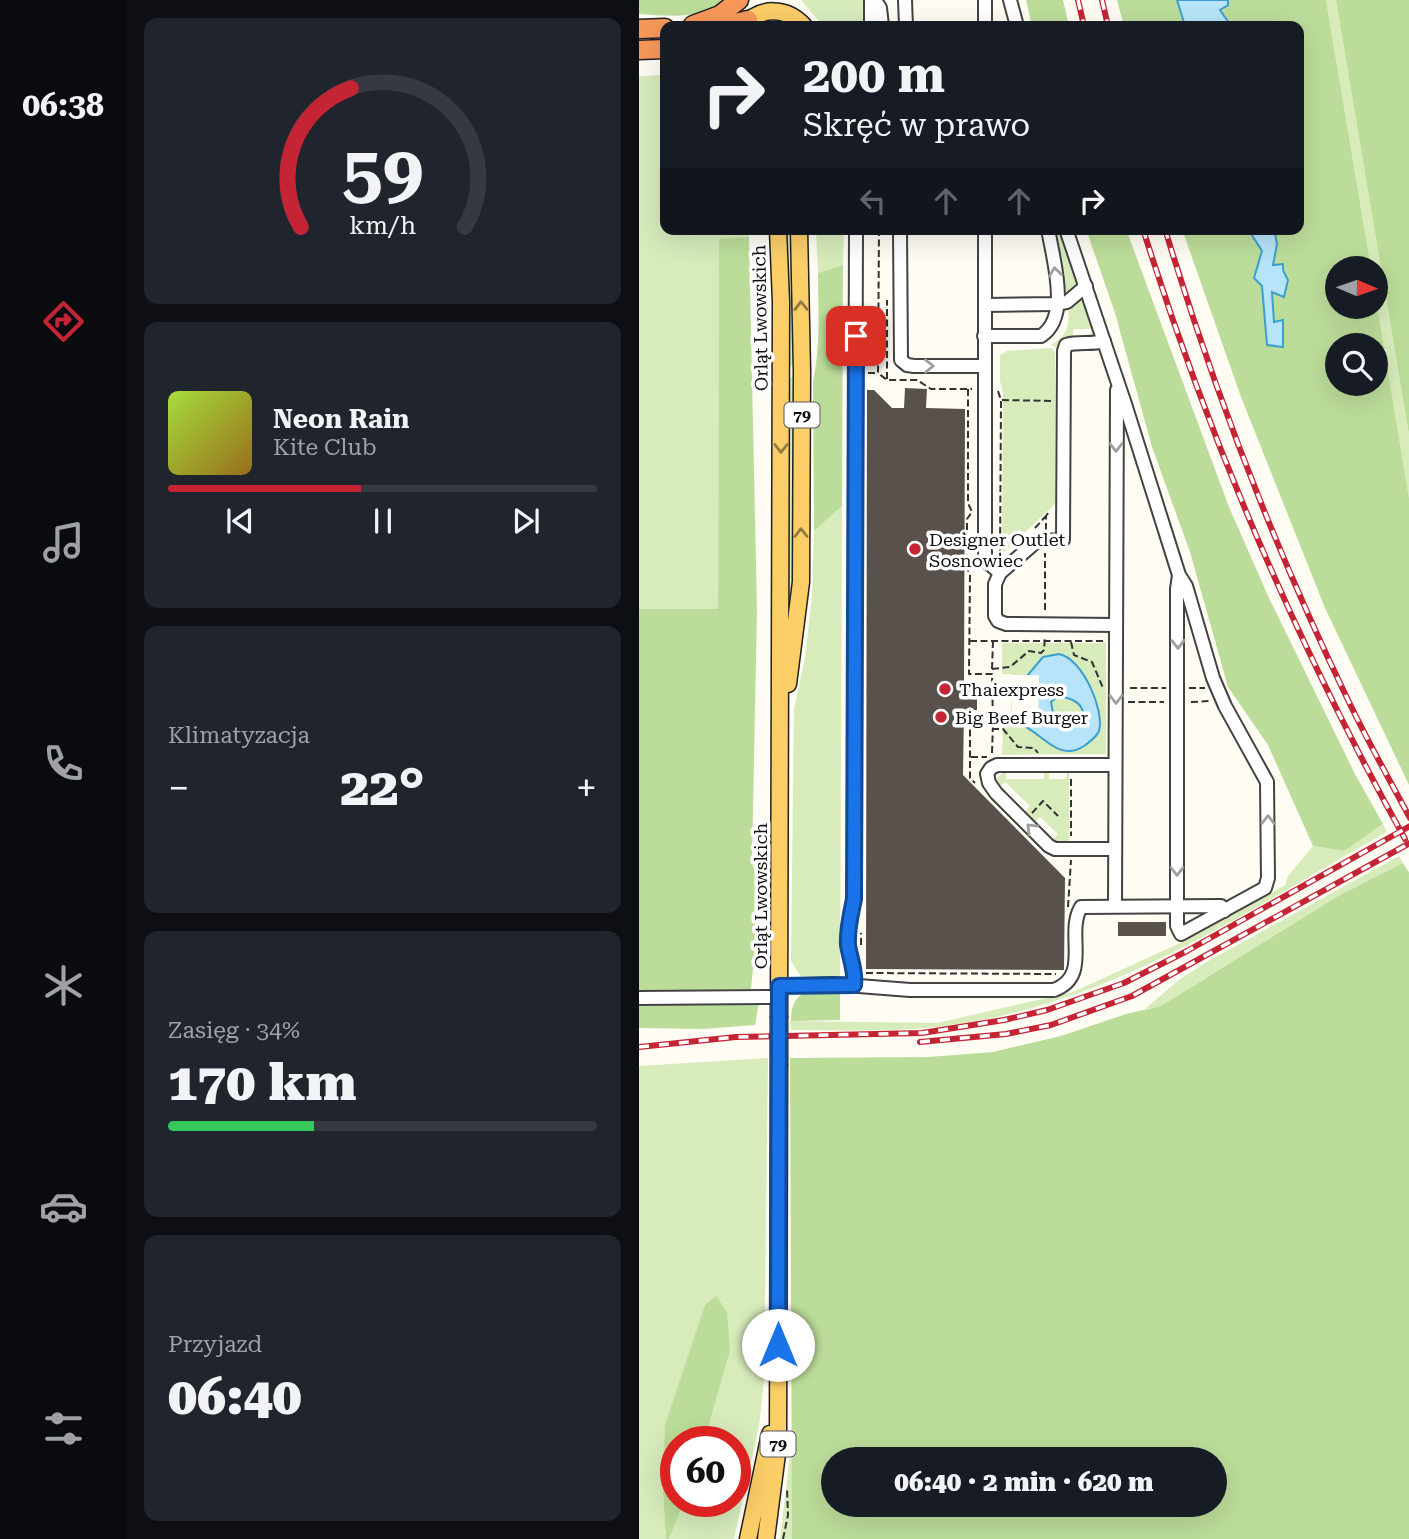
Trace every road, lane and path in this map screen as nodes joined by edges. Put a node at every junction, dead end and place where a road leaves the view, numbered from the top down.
1 (739, 0) edge
2 (790, 0) edge
3 (873, 0) edge
4 (905, 0) edge
5 (985, 0) edge
6 (1010, 0) edge
7 (753, 15) edge
8 (706, 21) edge
9 (799, 21) edge
10 (871, 21) edge
11 (881, 21) edge
12 (906, 21) edge
13 (985, 21) edge
14 (1016, 21) edge
15 (639, 29) edge
16 (660, 29) edge
17 (639, 50) edge
18 (660, 50) edge
19 (778, 235) edge
20 (799, 235) edge
21 (856, 235) edge
22 (879, 235) edge
23 (900, 235) edge
24 (985, 235) edge
25 (1049, 235) edge
26 (1068, 235) edge
27 (1086, 286) junction
28 (887, 289) dead end
29 (1058, 304) junction
30 (985, 305) junction
31 (984, 336) junction
32 (1103, 341) junction
33 (984, 366) junction
34 (863, 373) dead end
35 (878, 373) junction
36 (1117, 379) junction
37 (887, 380) junction
38 (968, 389) junction
39 (984, 389) junction
40 (1001, 400) junction
41 (1056, 401) dead end
42 (1051, 510) dead end
43 (1046, 516) junction
44 (1032, 531) dead end
45 (1046, 540) junction
46 (1006, 557) dead end
47 (1000, 573) junction
48 (1179, 576) junction
49 (1045, 624) junction
50 (1116, 625) junction
51 (969, 641) junction
52 (993, 641) junction
53 (1045, 641) junction
54 (1071, 641) junction
55 (1108, 641) dead end
56 (992, 669) junction
57 (992, 674) junction
58 (1116, 688) junction
59 (1177, 688) junction
60 (1208, 688) dead end
61 (1212, 695) dead end
62 (1116, 702) junction
63 (1177, 702) junction
64 (993, 722) junction
65 (993, 729) junction
66 (781, 742) junction
67 (971, 757) junction
68 (1040, 757) dead end
69 (1071, 765) junction
70 (1115, 765) junction
71 (980, 788) dead end
72 (1058, 816) dead end
73 (1024, 821) junction
74 (1071, 849) junction
75 (1115, 849) junction
76 (1115, 905) junction
77 (1177, 906) junction
78 (1224, 911) junction
79 (1068, 918) dead end
80 (861, 922) dead end
81 (861, 948) dead end
82 (862, 970) dead end
83 (1063, 974) dead end
84 (854, 985) junction
85 (779, 992) junction
86 (639, 998) edge
87 (777, 1387) junction
88 (748, 1539) edge
89 (766, 1539) edge

1 - 8 highway
2 - 9 main road
3 - 10 lane
3 - 11 lane
4 - 12 lane
5 - 13 lane
6 - 14 lane
7 - 9 main road
15 - 16 highway
17 - 18 highway
19 -> 66 main road, Orląt Lwowskich / 79
66 -> 20 main road, Orląt Lwowskich / 79
21 - 84 lane
22 - 35 path
23 -> 33 lane
24 - 30 lane
29 -> 25 lane
26 - 27 lane
27 - 29 lane
27 - 32 lane
28 - 37 path
29 - 30 lane
29 - 31 lane
30 - 31 lane
31 - 33 lane
32 - 36 lane
32 - 45 lane
33 - 39 lane
34 - 35 path
35 - 37 path
36 - 48 lane
36 -> 50 lane
37 - 38 path
38 - 39 path
38 - 51 path
39 - 40 path
39 - 47 lane
40 - 41 path
40 - 46 path
42 - 43 path
43 - 44 path
43 - 45 path
45 - 47 lane
45 - 49 path
47 - 49 lane
48 -> 59 lane
78 -> 48 lane
49 - 50 lane
49 - 53 path
50 - 58 lane
51 - 52 path
51 - 57 path
52 - 53 path
52 - 56 path
53 - 54 path
53 - 56 path
54 - 55 path
54 - 58 path
56 - 57 path
57 - 64 path
58 - 59 path
58 -> 62 lane
59 - 60 path
59 - 63 lane
61 - 63 path
62 - 63 path
62 - 70 lane
63 -> 77 lane
64 - 65 path
64 - 67 path
65 - 67 path
65 - 68 path
66 - 85 main road, Orląt Lwowskich / 79
67 - 71 path
69 - 70 lane
69 - 73 lane
69 - 74 path
70 - 75 lane
72 - 73 path
74 -> 73 lane
74 - 75 lane
74 - 79 path
75 - 76 lane
76 - 77 lane
76 - 84 lane
77 - 78 lane
77 - 78 lane
80 - 81 path
82 - 83 path
84 - 85 lane
85 - 86 lane
85 - 87 main road, Orląt Lwowskich / 79, bridge
87 - 88 main road, 79
87 - 89 main road, 79

